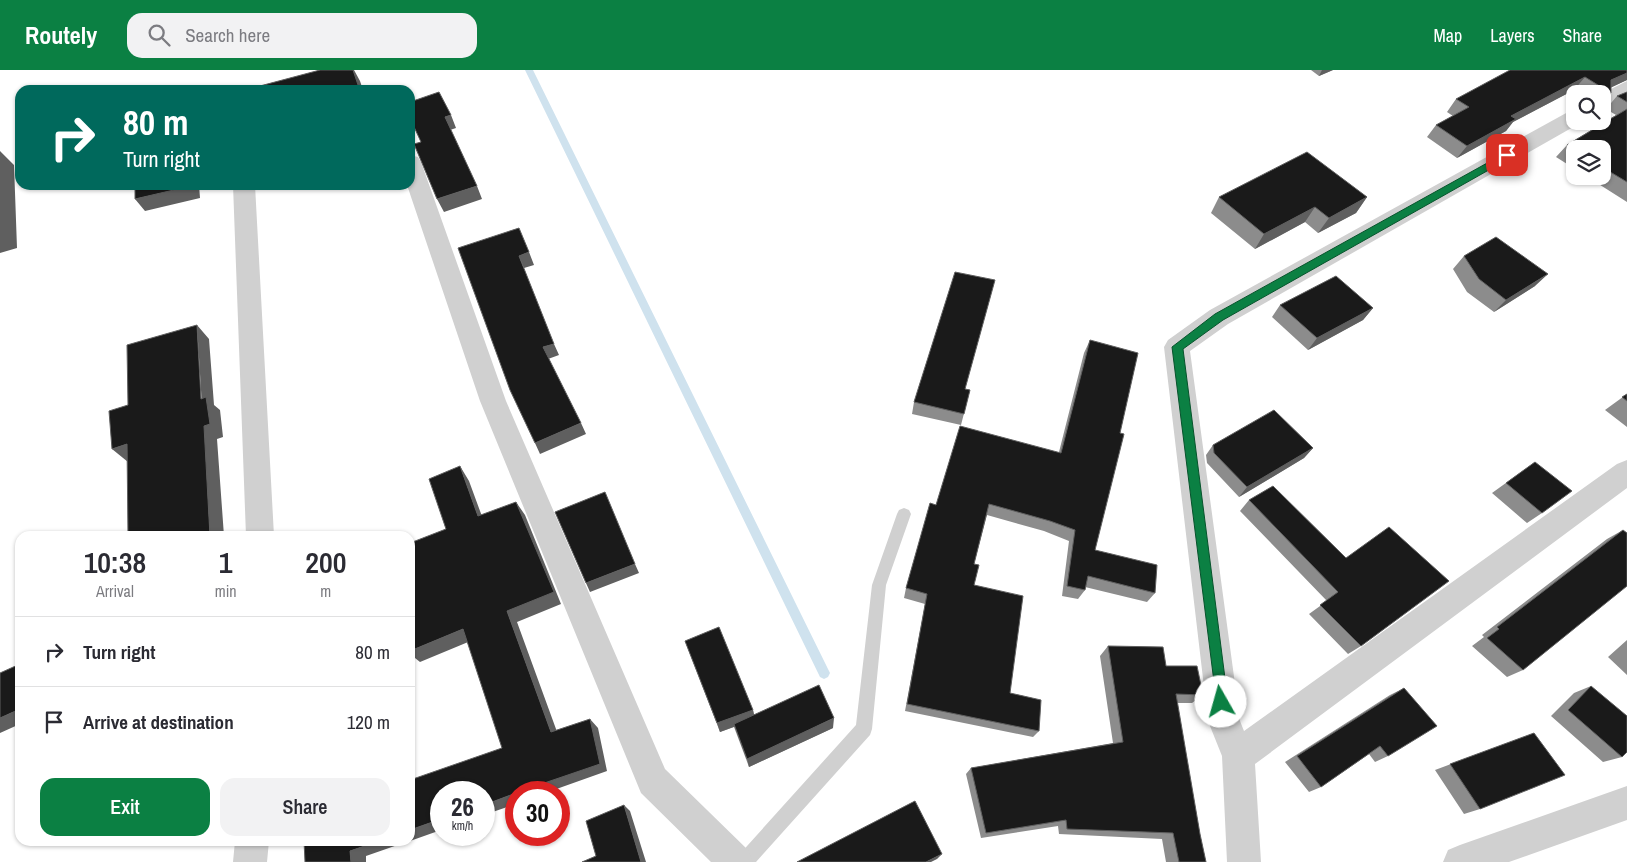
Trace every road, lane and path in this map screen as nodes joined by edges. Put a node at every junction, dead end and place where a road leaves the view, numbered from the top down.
1 (1627, 88) edge
2 (1611, 97) edge
3 (1566, 122) edge
4 (415, 176) edge
5 (244, 190) edge
6 (1627, 472) edge
7 (904, 514) dead end
8 (260, 531) edge
9 (1238, 756) junction
10 (1627, 803) edge
11 (252, 846) edge
12 (250, 862) edge
13 (736, 862) edge
14 (744, 862) edge
15 (1244, 862) edge
16 (1460, 862) edge

1 - 2 street
3 - 9 street
4 - 13 street
5 - 8 street
6 - 9 street
7 - 14 lane
9 - 15 street
10 - 16 street
11 - 12 street

